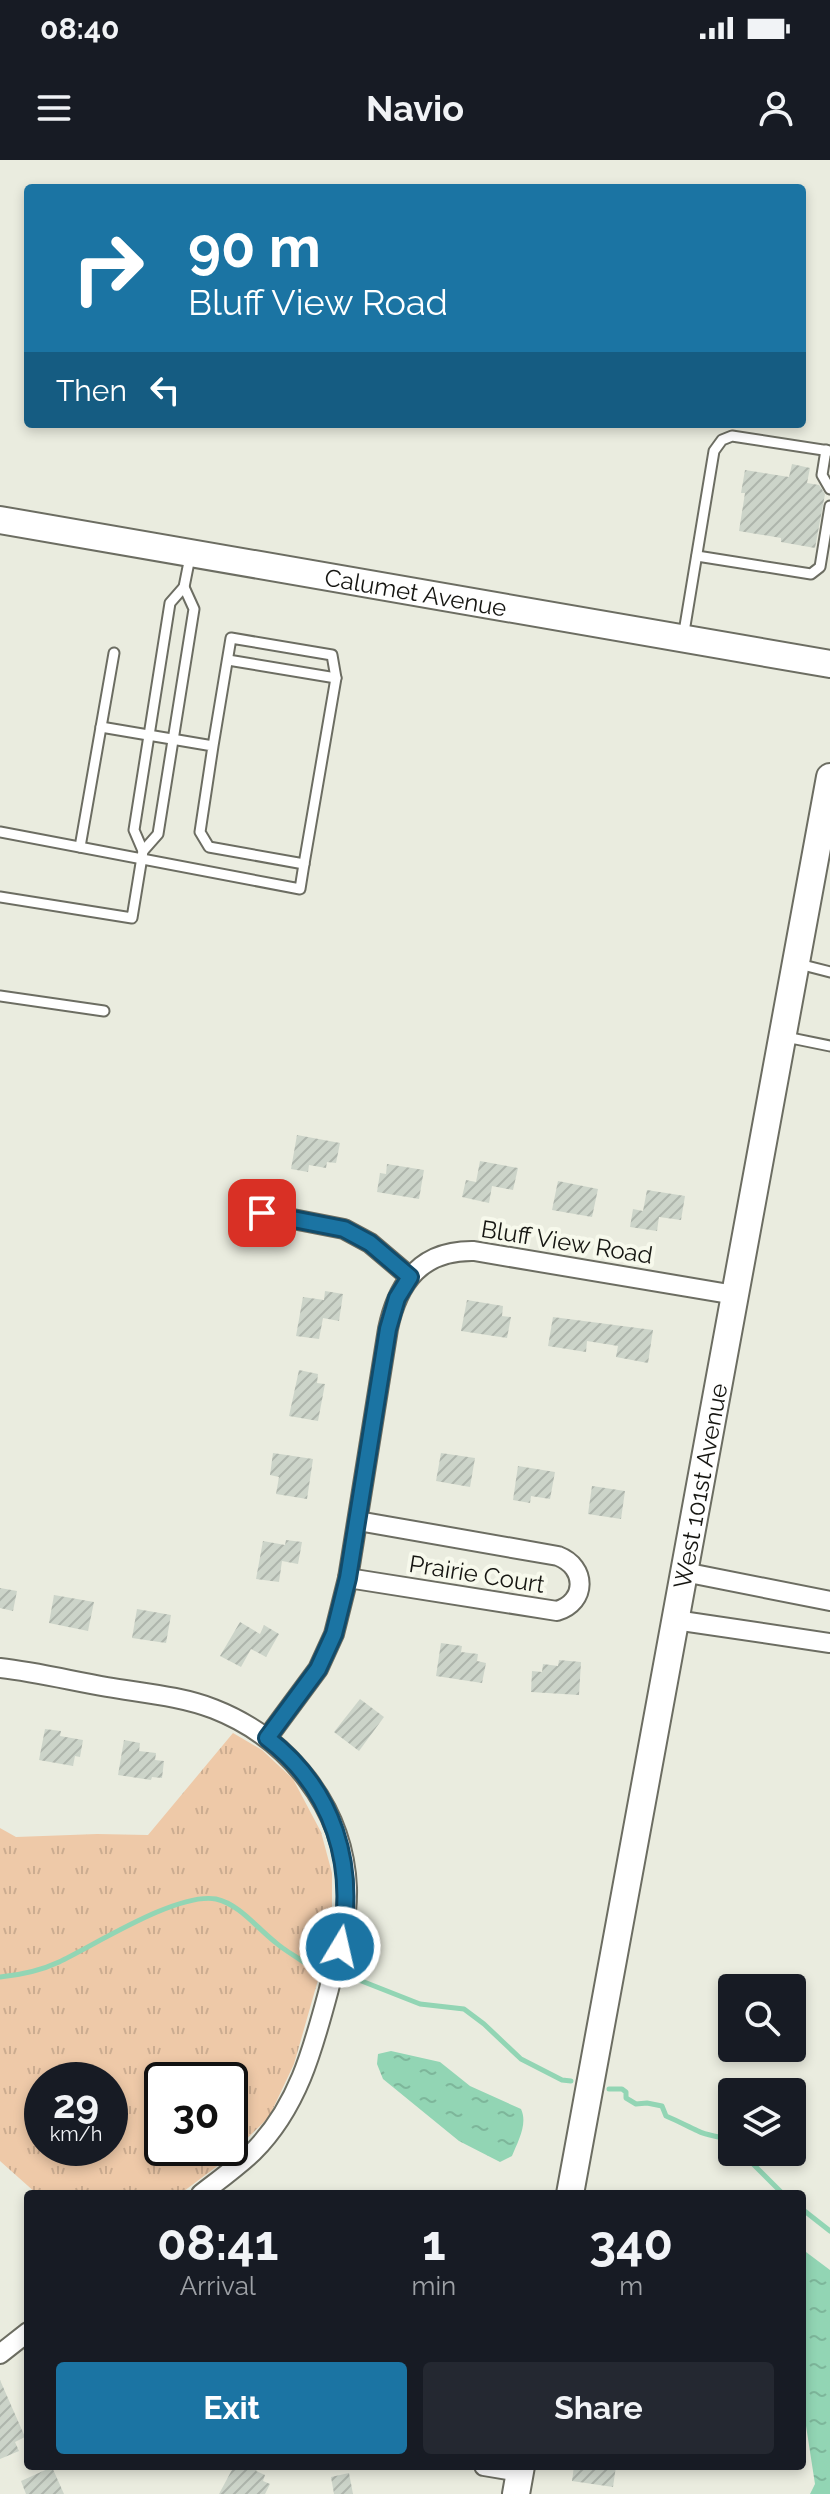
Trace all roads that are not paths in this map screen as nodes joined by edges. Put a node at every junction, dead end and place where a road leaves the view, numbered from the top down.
1 (828, 450) edge
2 (830, 489) edge
3 (830, 506) edge
4 (0, 520) edge
5 (191, 553) junction
6 (697, 556) junction
7 (184, 587) junction
8 (683, 638) junction
9 (114, 653) dead end
10 (228, 660) junction
11 (830, 664) edge
12 (336, 678) junction
13 (101, 727) junction
14 (149, 736) junction
15 (173, 740) junction
16 (213, 746) junction
17 (830, 777) edge
18 (0, 832) edge
19 (80, 847) junction
20 (142, 855) junction
21 (304, 864) junction
22 (0, 897) edge
23 (796, 963) junction
24 (830, 972) edge
25 (0, 996) edge
26 (104, 1011) dead end
27 (782, 1036) junction
28 (830, 1046) edge
29 (262, 1213) dead end
30 (410, 1277) junction
31 (735, 1295) junction
32 (358, 1521) junction
33 (684, 1572) junction
34 (348, 1578) junction
35 (830, 1601) edge
36 (675, 1620) junction
37 (830, 1643) edge
38 (0, 1668) edge
39 (267, 1738) junction
40 (206, 2190) edge
41 (571, 2190) edge
42 (24, 2335) edge
43 (0, 2354) edge
44 (497, 2470) edge
45 (519, 2477) edge

1 - 2 lane
1 - 6 lane
3 - 6 lane
4 - 5 street, Calumet Avenue
5 - 7 lane
5 - 8 street, Calumet Avenue
6 - 8 lane
7 - 14 lane
7 - 15 lane
8 - 11 street, Calumet Avenue
9 - 13 lane
10 - 12 lane
10 - 12 lane
10 - 16 lane
12 - 21 lane
13 - 14 lane
13 - 19 lane
14 - 15 lane
14 - 20 lane
15 - 16 lane
15 - 20 lane
16 - 21 lane
17 - 23 street, West 101st Avenue
18 - 19 lane
19 - 20 lane
20 - 21 lane
20 - 22 lane
23 - 24 lane
23 - 27 street, West 101st Avenue
25 - 26 lane
27 - 28 lane
27 - 31 street, West 101st Avenue
29 - 30 street
30 - 31 street, Bluff View Road
30 - 32 street, Bluff View Road
31 - 33 street, West 101st Avenue
32 - 34 street, Bluff View Road
32 - 34 street, Prairie Court
33 - 35 street
33 - 36 street, West 101st Avenue
34 - 39 street, Bluff View Road
36 - 37 street
36 - 41 street, West 101st Avenue
38 - 39 street
39 - 40 street
42 - 43 street
44 - 45 street

